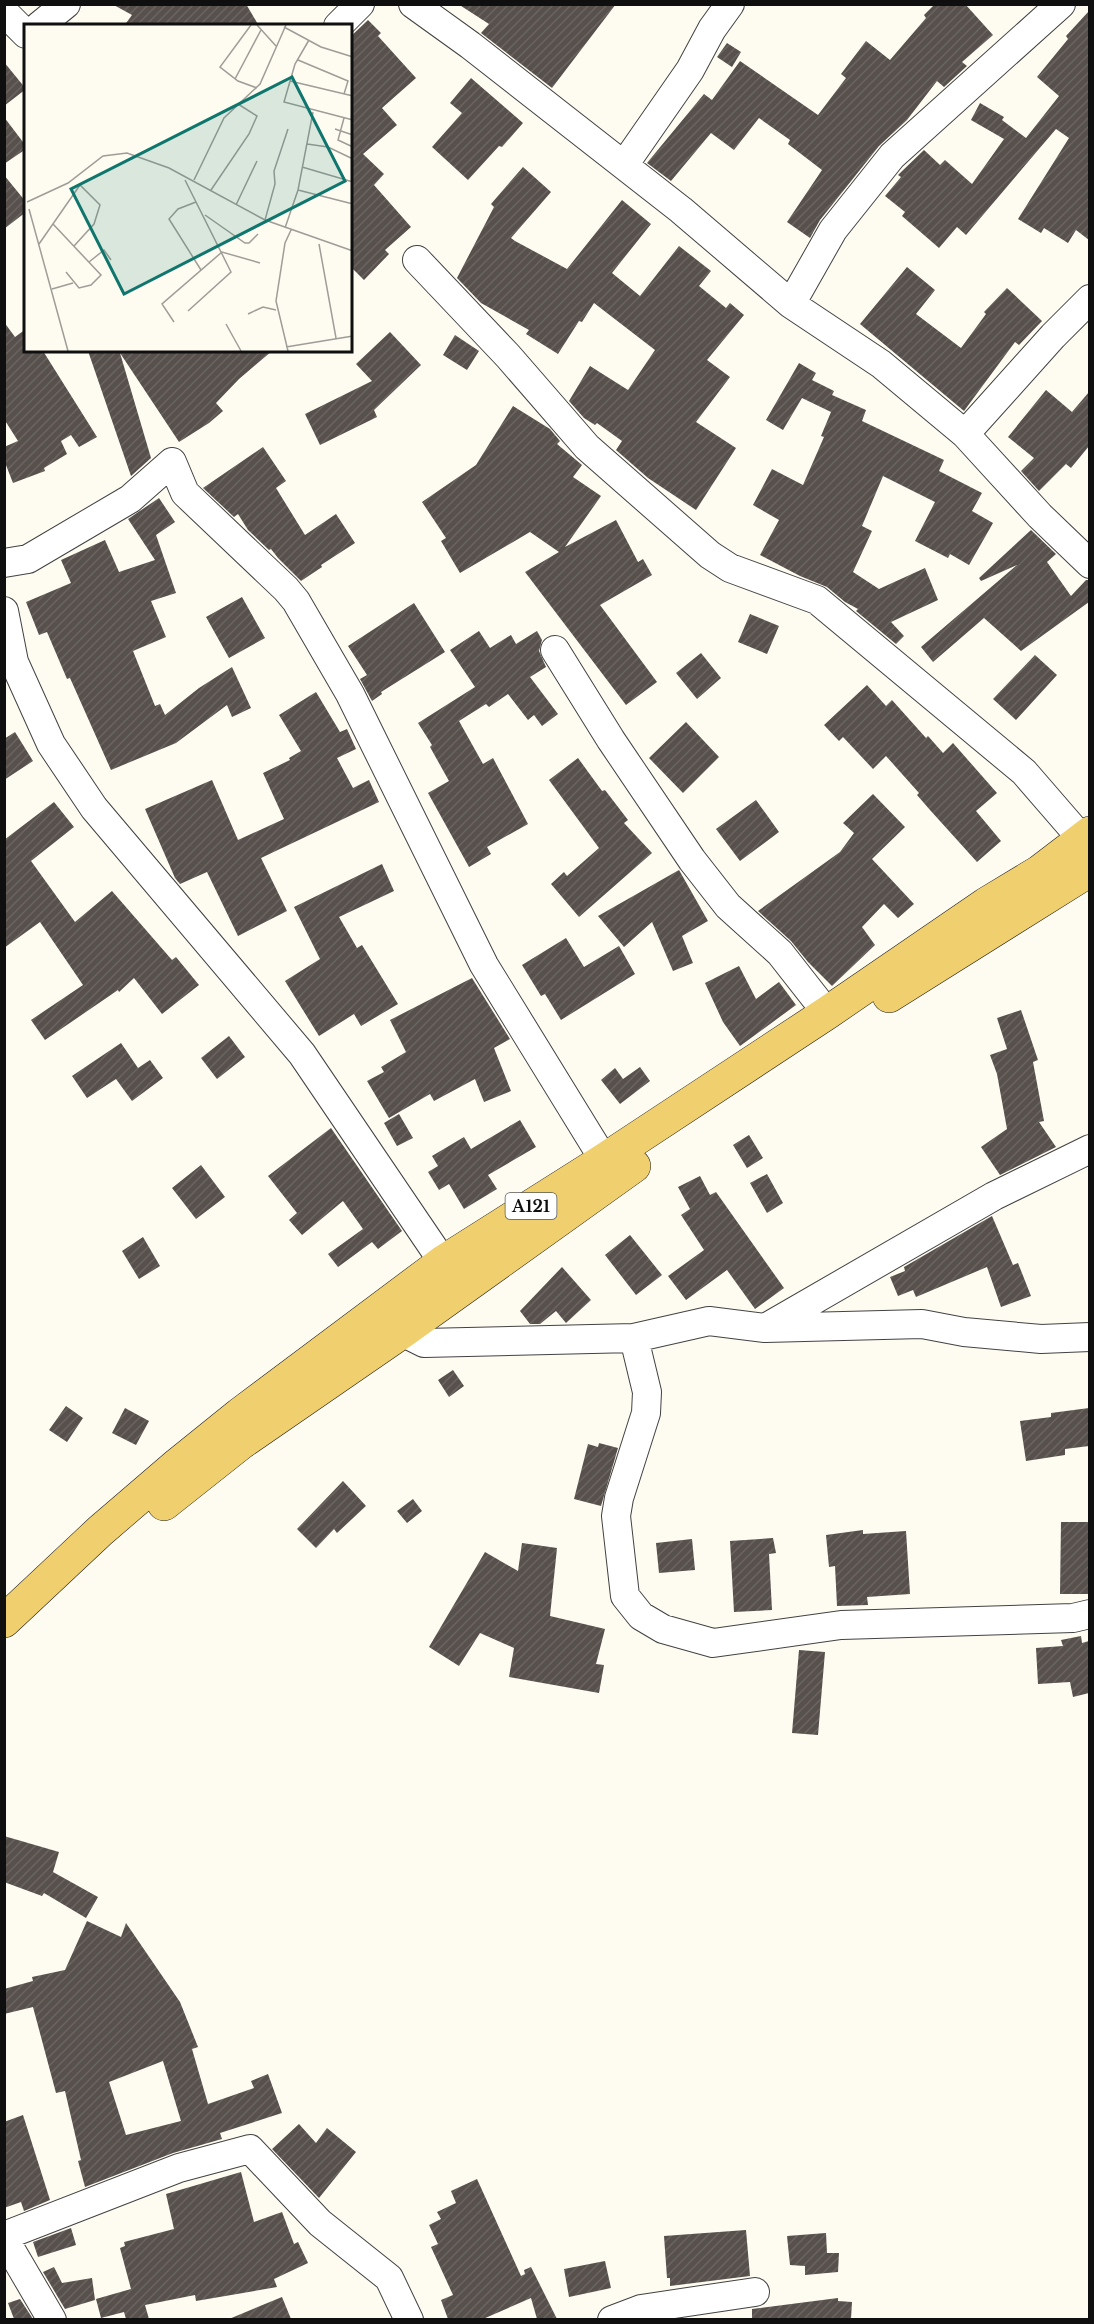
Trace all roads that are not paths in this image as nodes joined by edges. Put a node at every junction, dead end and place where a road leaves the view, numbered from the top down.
1 (66, 4) edge
2 (360, 4) edge
3 (413, 4) edge
4 (730, 4) edge
5 (1061, 4) edge
6 (4, 12) edge
7 (41, 24) edge
8 (340, 24) edge
9 (24, 32) edge
10 (624, 165) junction
11 (417, 260) dead end
12 (1089, 299) edge
13 (791, 304) junction
14 (965, 434) junction
15 (4, 563) edge
16 (1089, 564) edge
17 (4, 611) edge
18 (555, 650) dead end
19 (1087, 847) edge
20 (827, 1013) junction
21 (1089, 1149) edge
22 (604, 1160) junction
23 (443, 1262) junction
24 (765, 1328) junction
25 (402, 1332) junction
26 (1089, 1337) edge
27 (634, 1338) junction
28 (1089, 1614) edge
29 (4, 1621) edge
30 (4, 1647) edge
31 (4, 2237) edge
32 (755, 2292) dead end
33 (642, 2314) edge
34 (52, 2319) edge
35 (409, 2319) edge
36 (612, 2319) edge

1 - 7 street
2 - 8 street
3 - 10 street
4 - 10 street
5 - 13 street
6 - 9 street
10 - 13 street
11 - 19 street
12 - 14 street
13 - 14 street
14 - 16 street
15 - 22 street
17 - 23 street
18 - 20 street
19 - 20 main road, A121
19 - 25 main road, A121
20 - 22 main road, A121
21 - 24 street
22 - 23 main road, A121
23 - 29 main road, A121
24 - 26 street
24 - 27 street
25 - 27 street
25 - 30 main road, A121
27 - 28 street
31 - 34 street
31 - 35 street
32 - 33 street
33 - 36 street

